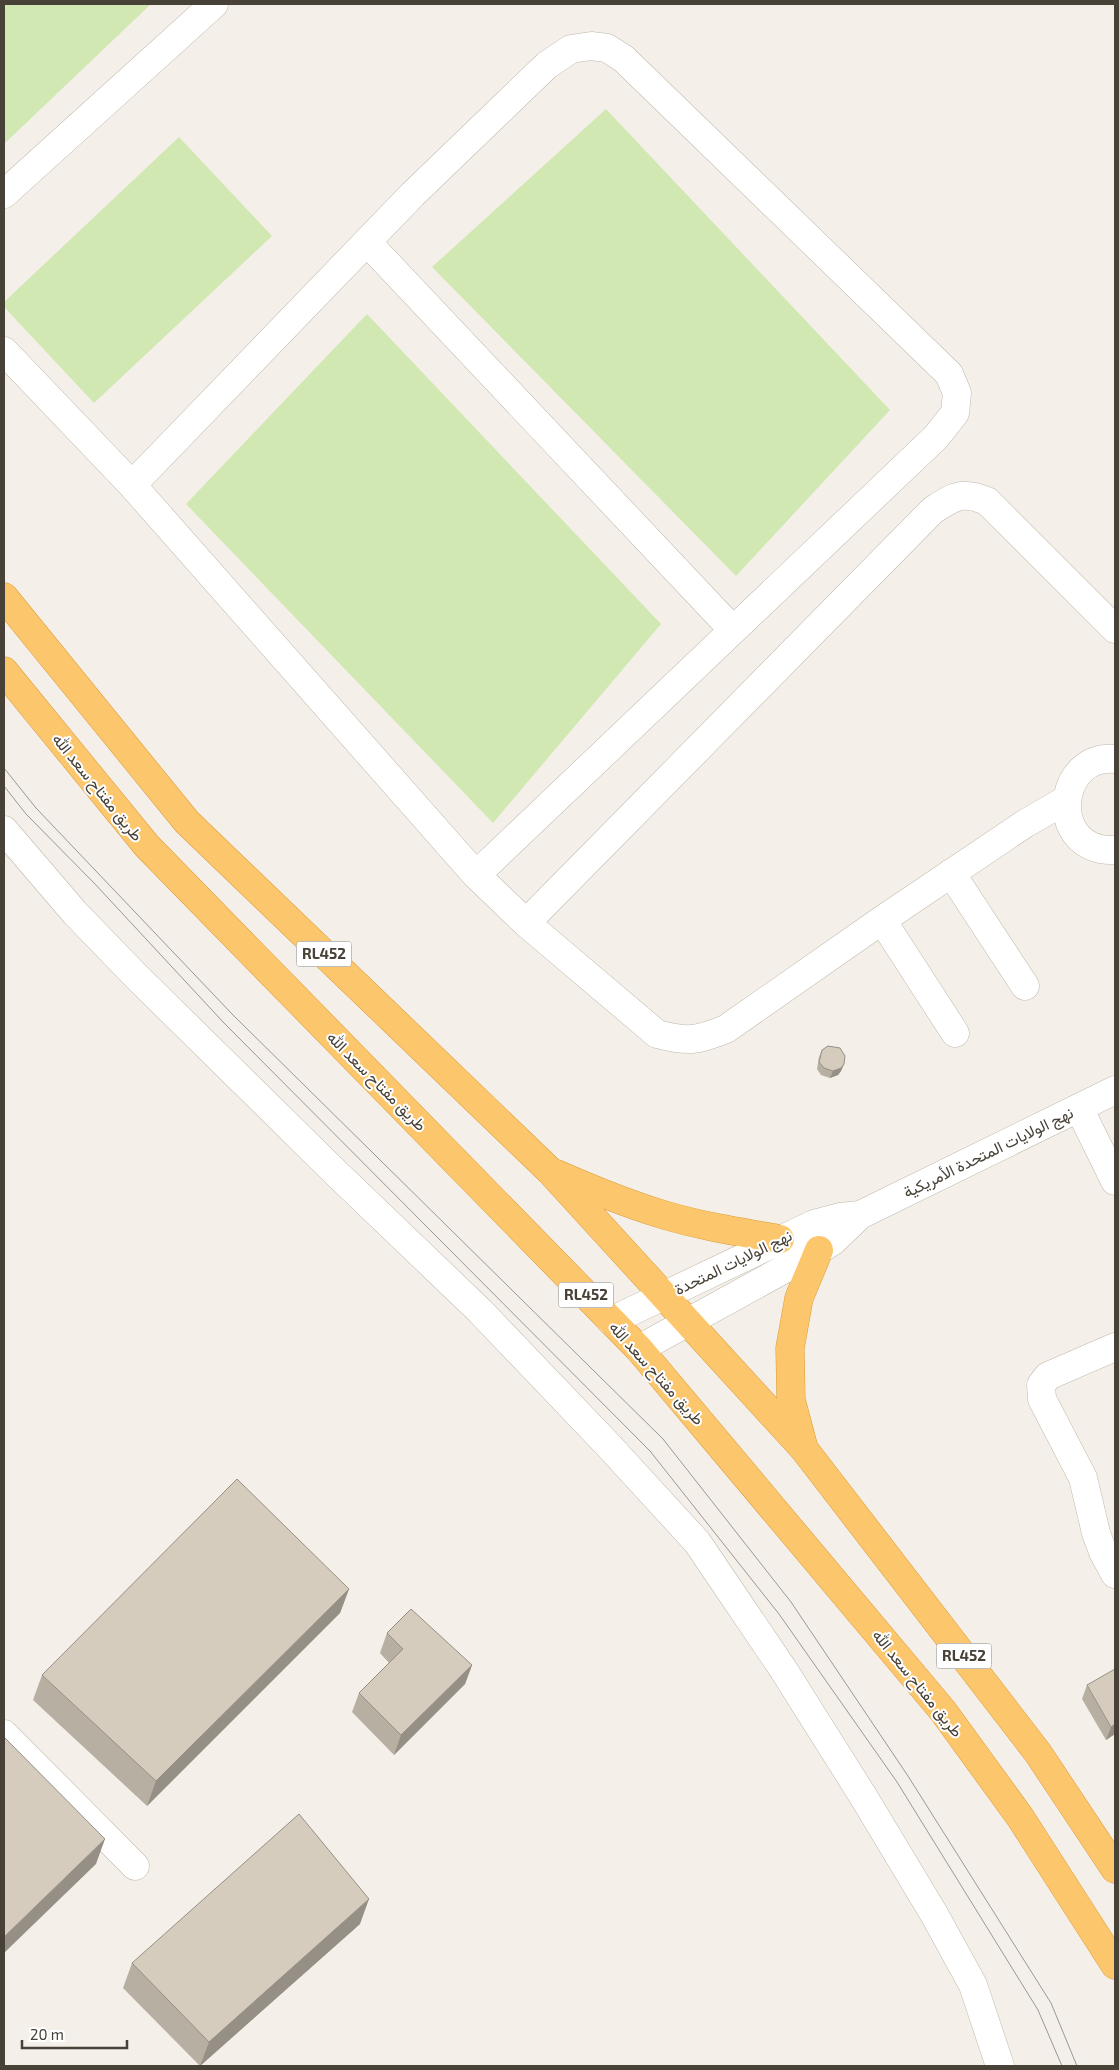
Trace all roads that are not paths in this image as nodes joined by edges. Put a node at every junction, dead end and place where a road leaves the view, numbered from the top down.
1 (214, 4) edge
2 (4, 194) edge
3 (367, 242) junction
4 (4, 351) edge
5 (132, 485) junction
6 (4, 597) edge
7 (733, 630) junction
8 (1115, 630) edge
9 (4, 671) edge
10 (1113, 756) edge
11 (1066, 800) junction
12 (4, 830) edge
13 (1115, 850) edge
14 (951, 873) junction
15 (476, 875) junction
16 (882, 920) junction
17 (526, 923) junction
18 (1025, 986) dead end
19 (955, 1033) dead end
20 (1115, 1090) edge
21 (1079, 1108) junction
22 (550, 1171) junction
23 (1115, 1181) edge
24 (860, 1215) junction
25 (780, 1239) junction
26 (819, 1250) junction
27 (663, 1296) junction
28 (611, 1321) junction
29 (687, 1323) junction
30 (1115, 1346) edge
31 (639, 1349) junction
32 (804, 1449) junction
33 (1115, 1574) edge
34 (4, 1734) edge
35 (135, 1866) dead end
36 (1115, 1869) edge
37 (1115, 1965) edge
38 (990, 2035) junction
39 (991, 2066) edge
40 (1000, 2066) edge

1 - 2 street
3 - 5 street
3 - 7 street
3 - 7 street
4 - 5 street
5 - 15 street
6 - 22 highway, RL452
7 - 15 street
8 - 17 street
9 - 28 highway, طريق مفتاح سعد الله / RL452
10 - 11 street
11 - 13 street
11 - 14 street
12 - 38 street
14 - 16 street
14 - 18 street
15 - 17 street
16 - 17 street
16 - 19 street
20 - 21 street, نهج الولايات المتحدة الأمريكية
21 - 23 street
21 - 24 street, نهج الولايات المتحدة الأمريكية
22 - 25 highway
22 - 27 highway, RL452
24 - 25 street, نهج الولايات المتحدة
24 - 26 street
25 - 27 street, نهج الولايات المتحدة
26 - 29 street
26 - 32 highway
27 - 28 street, نهج الولايات المتحدة
27 - 29 highway, RL452
28 - 31 highway, طريق مفتاح سعد الله / RL452
29 - 31 street
29 - 32 highway, RL452
30 - 33 street
31 - 37 highway, طريق مفتاح سعد الله / RL452
32 - 36 highway, RL452
34 - 35 street
38 - 39 street
38 - 40 street

